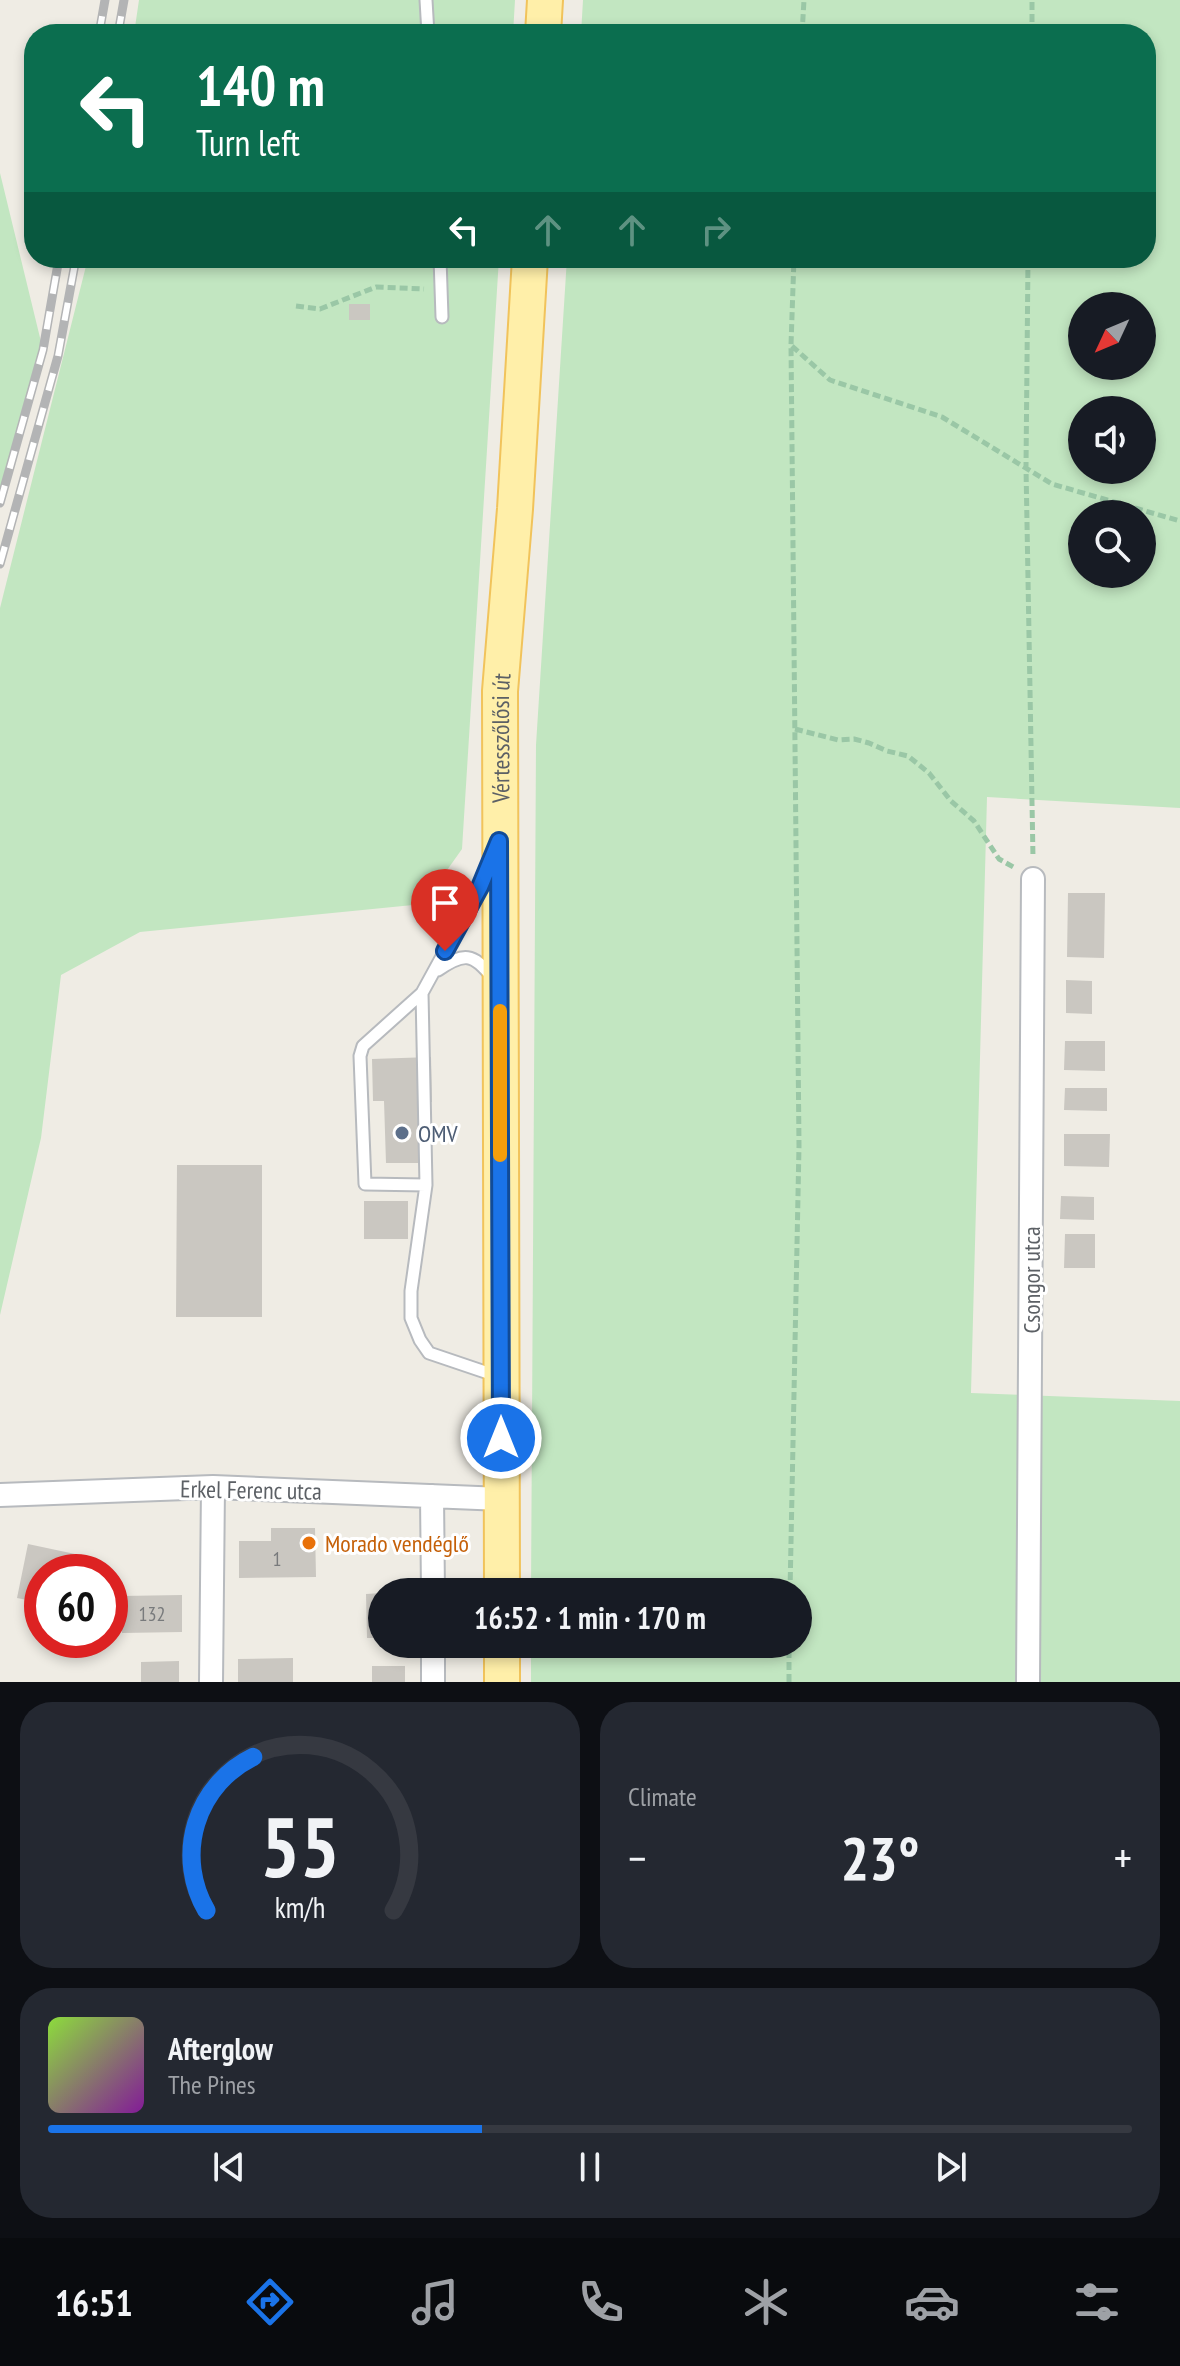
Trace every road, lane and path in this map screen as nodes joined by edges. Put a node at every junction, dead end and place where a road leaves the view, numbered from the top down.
1 (426, 0) edge
2 (545, 0) edge
3 (804, 0) edge
4 (1032, 0) edge
5 (427, 24) edge
6 (544, 24) edge
7 (803, 24) edge
8 (1032, 24) edge
9 (440, 268) edge
10 (529, 268) edge
11 (794, 268) edge
12 (1028, 268) edge
13 (441, 290) junction
14 (296, 306) dead end
15 (442, 317) dead end
16 (791, 345) junction
17 (1026, 467) junction
18 (1180, 521) edge
19 (795, 729) junction
20 (499, 841) junction
21 (1033, 879) junction
22 (434, 973) junction
23 (500, 987) junction
24 (422, 993) junction
25 (426, 1185) junction
26 (500, 1377) junction
27 (213, 1487) junction
28 (0, 1495) edge
29 (432, 1496) junction
30 (502, 1499) junction
31 (433, 1578) edge
32 (502, 1578) edge
33 (790, 1578) edge
34 (433, 1658) edge
35 (502, 1658) edge
36 (789, 1658) edge
37 (211, 1682) edge
38 (433, 1682) edge
39 (502, 1682) edge
40 (789, 1682) edge
41 (1028, 1682) edge

1 - 5 lane
2 - 6 main road
3 - 7 path
4 - 8 path
9 - 13 lane
10 - 20 main road, Vértesszőlősi út
11 - 16 path
12 - 17 path
13 - 14 path
13 - 15 lane
16 - 17 path
16 - 19 path
17 - 18 path
17 - 21 path
19 - 21 path
19 - 33 path
20 - 22 lane
20 - 23 main road, Vértesszőlősi út
21 - 41 street, Csongor utca
22 - 23 lane
22 - 24 lane
23 - 26 main road, Vértesszőlősi út
24 - 25 lane
24 - 25 lane
25 - 26 lane
26 - 30 main road, Vértesszőlősi út
27 - 28 street, Erkel Ferenc utca
27 - 29 street, Erkel Ferenc utca
27 - 37 street
29 - 30 street, Erkel Ferenc utca
29 - 31 street
30 - 32 main road, Vértesszőlősi út
34 - 38 street
35 - 39 main road
36 - 40 path

